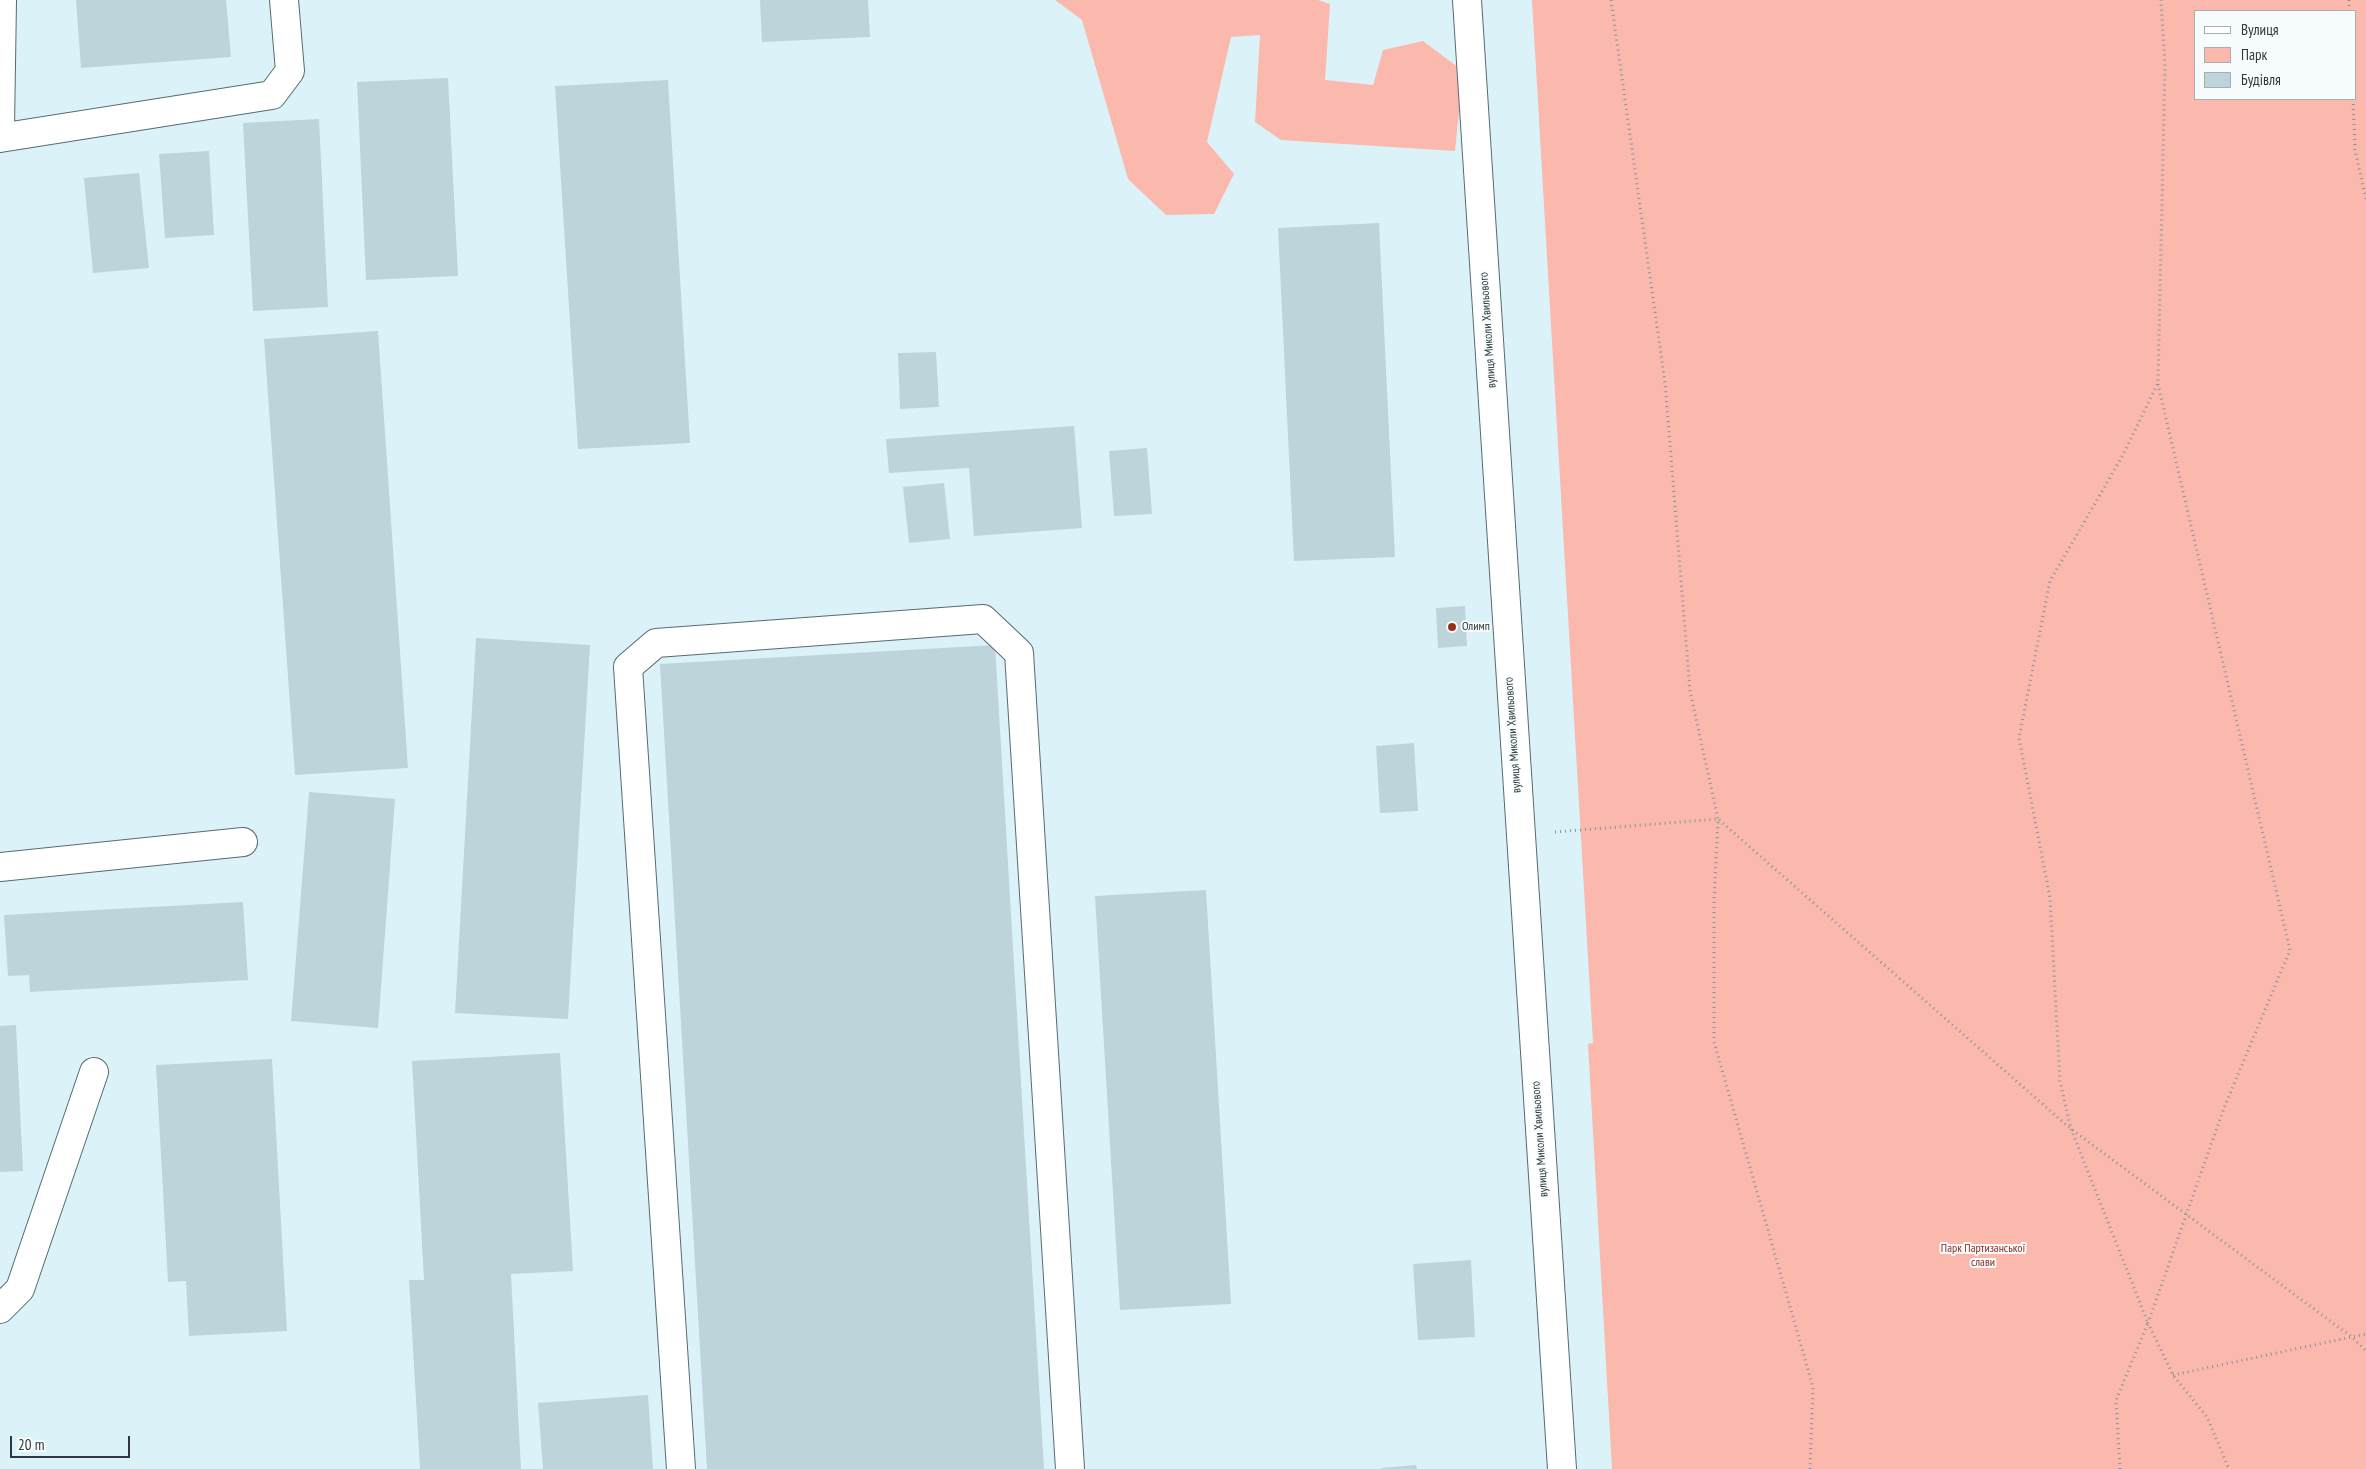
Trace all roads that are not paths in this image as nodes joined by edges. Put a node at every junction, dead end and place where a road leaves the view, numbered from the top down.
1 (2, 0) edge
2 (284, 0) edge
3 (1467, 0) edge
4 (0, 128) edge
5 (0, 138) edge
6 (243, 842) dead end
7 (0, 867) edge
8 (94, 1072) dead end
9 (0, 1309) edge
10 (681, 1469) edge
11 (1070, 1469) edge
12 (1562, 1469) edge

1 - 4 street
2 - 5 street
3 - 12 street, вулиця Миколи Хвильового
6 - 7 street
8 - 9 street
10 - 11 street

